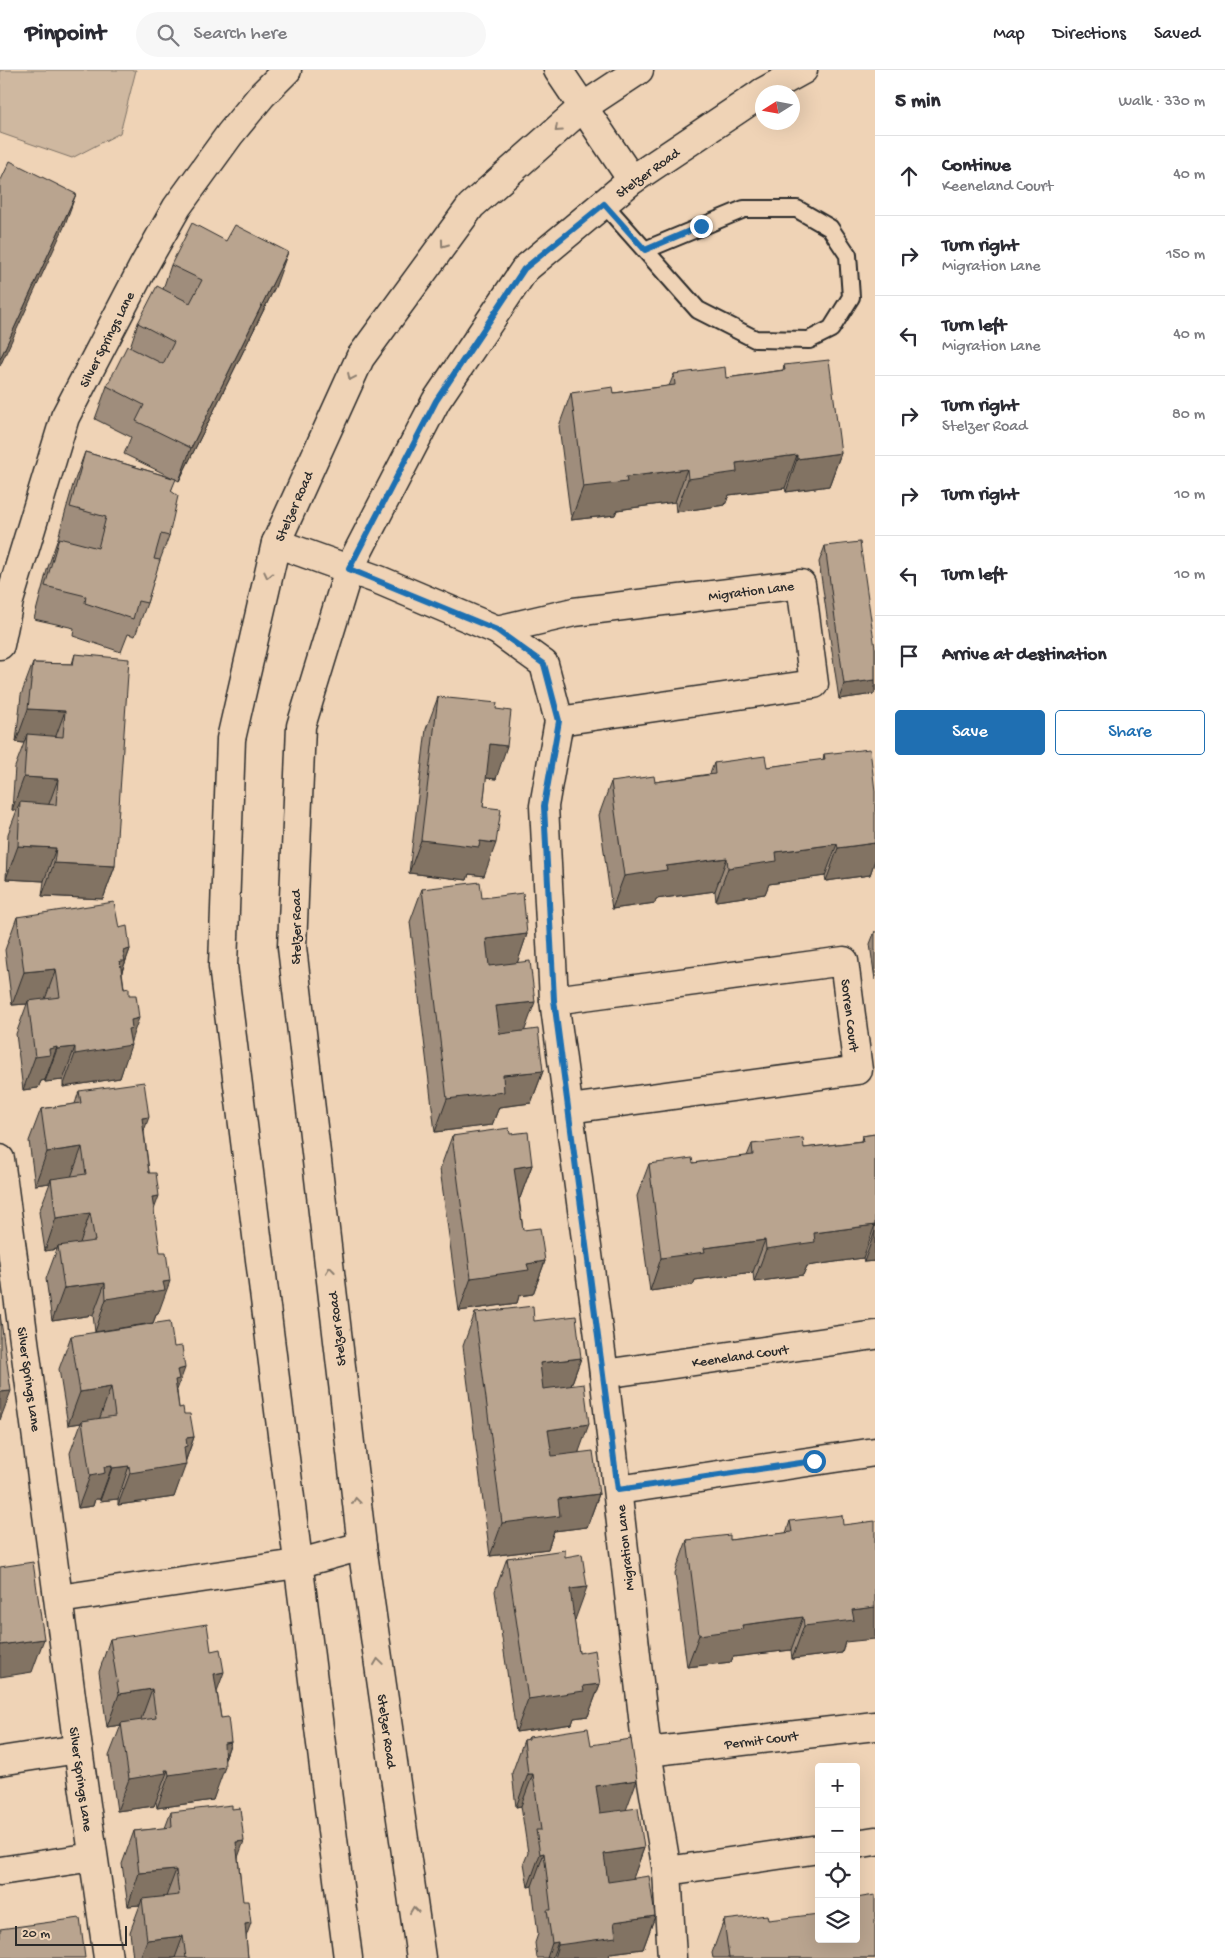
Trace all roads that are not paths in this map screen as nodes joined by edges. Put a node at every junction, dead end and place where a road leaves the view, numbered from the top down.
1 (287, 70) edge
2 (558, 70) edge
3 (640, 70) edge
4 (803, 70) edge
5 (777, 85) edge
6 (755, 98) edge
7 (582, 107) junction
8 (632, 180) junction
9 (604, 204) junction
10 (645, 250) junction
11 (276, 542) junction
12 (349, 569) junction
13 (4, 601) edge
14 (497, 630) junction
15 (0, 645) edge
16 (559, 721) junction
17 (554, 1000) junction
18 (569, 1109) junction
19 (0, 1159) edge
20 (6, 1254) edge
21 (875, 1335) edge
22 (604, 1374) junction
23 (875, 1452) edge
24 (618, 1490) junction
25 (362, 1546) junction
26 (297, 1564) junction
27 (59, 1599) junction
28 (875, 1726) edge
29 (78, 1749) junction
30 (646, 1752) junction
31 (0, 1761) edge
32 (875, 1841) edge
33 (860, 1843) edge
34 (815, 1850) edge
35 (93, 1857) junction
36 (0, 1871) edge
37 (667, 1871) junction
38 (108, 1958) edge
39 (348, 1958) edge
40 (421, 1958) edge
41 (672, 1958) edge

1 - 13 street, Silver Springs Lane
2 - 7 street
3 - 7 street, Stelzer Road
4 - 5 street, Stelzer Road
6 - 8 street, Stelzer Road
7 - 8 street
7 -> 11 street, Stelzer Road
8 - 9 street, Stelzer Road
9 - 10 lane
9 - 12 street, Stelzer Road
10 - 10 lane
11 - 12 street, Migration Lane
11 -> 26 street, Stelzer Road
12 - 14 street, Migration Lane
25 -> 12 street, Stelzer Road
13 - 15 street, Silver Springs Lane
14 - 16 street, Migration Lane
14 - 16 street, Migration Lane
16 - 17 street, Migration Lane
17 - 18 street, Migration Lane
17 - 18 street, Sorren Court
18 - 22 street, Migration Lane
19 - 20 street, Silver Springs Lane
20 - 27 street, Silver Springs Lane
21 - 22 street, Keeneland Court
22 - 24 street, Migration Lane
23 - 24 street
24 - 30 street, Migration Lane
25 - 26 street
40 -> 25 street, Stelzer Road
26 - 27 street
26 - 39 street, Stelzer Road
27 - 29 street, Silver Springs Lane
28 - 30 street, Permit Court
29 - 31 street
29 - 35 street, Silver Springs Lane
30 - 37 street, Migration Lane
32 - 33 street
34 - 37 street
35 - 36 street
35 - 38 street, Silver Springs Lane
37 - 41 street, Migration Lane

